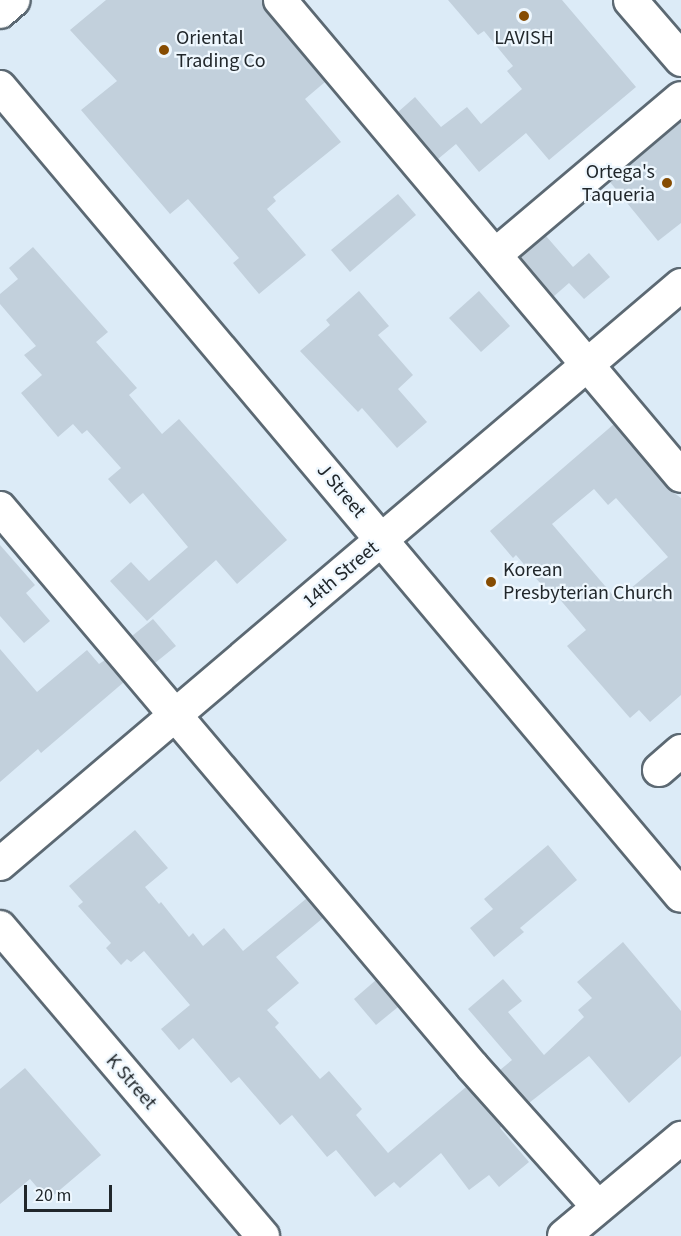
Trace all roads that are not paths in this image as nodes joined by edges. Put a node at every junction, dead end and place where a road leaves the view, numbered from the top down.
1 (14, 0) edge
2 (280, 0) edge
3 (630, 0) edge
4 (0, 12) edge
5 (681, 60) edge
6 (0, 87) edge
7 (681, 98) edge
8 (495, 255) junction
9 (681, 285) edge
10 (588, 366) junction
11 (681, 476) edge
12 (0, 508) edge
13 (383, 540) junction
14 (177, 716) junction
15 (0, 864) edge
16 (681, 896) edge
17 (0, 927) edge
18 (681, 1138) edge
19 (598, 1207) junction
20 (264, 1236) edge
21 (564, 1236) edge

1 - 4 street
2 - 8 street
3 - 5 main road
6 - 13 street, J Street
7 - 8 street
8 - 10 street
9 - 10 street, 14th Street
10 - 11 street
10 - 13 street, 14th Street
12 - 14 street
13 - 14 street, 14th Street
13 - 16 street, J Street
14 - 15 street, 14th Street
14 - 19 street
17 - 20 street, K Street
18 - 19 street
19 - 21 street

